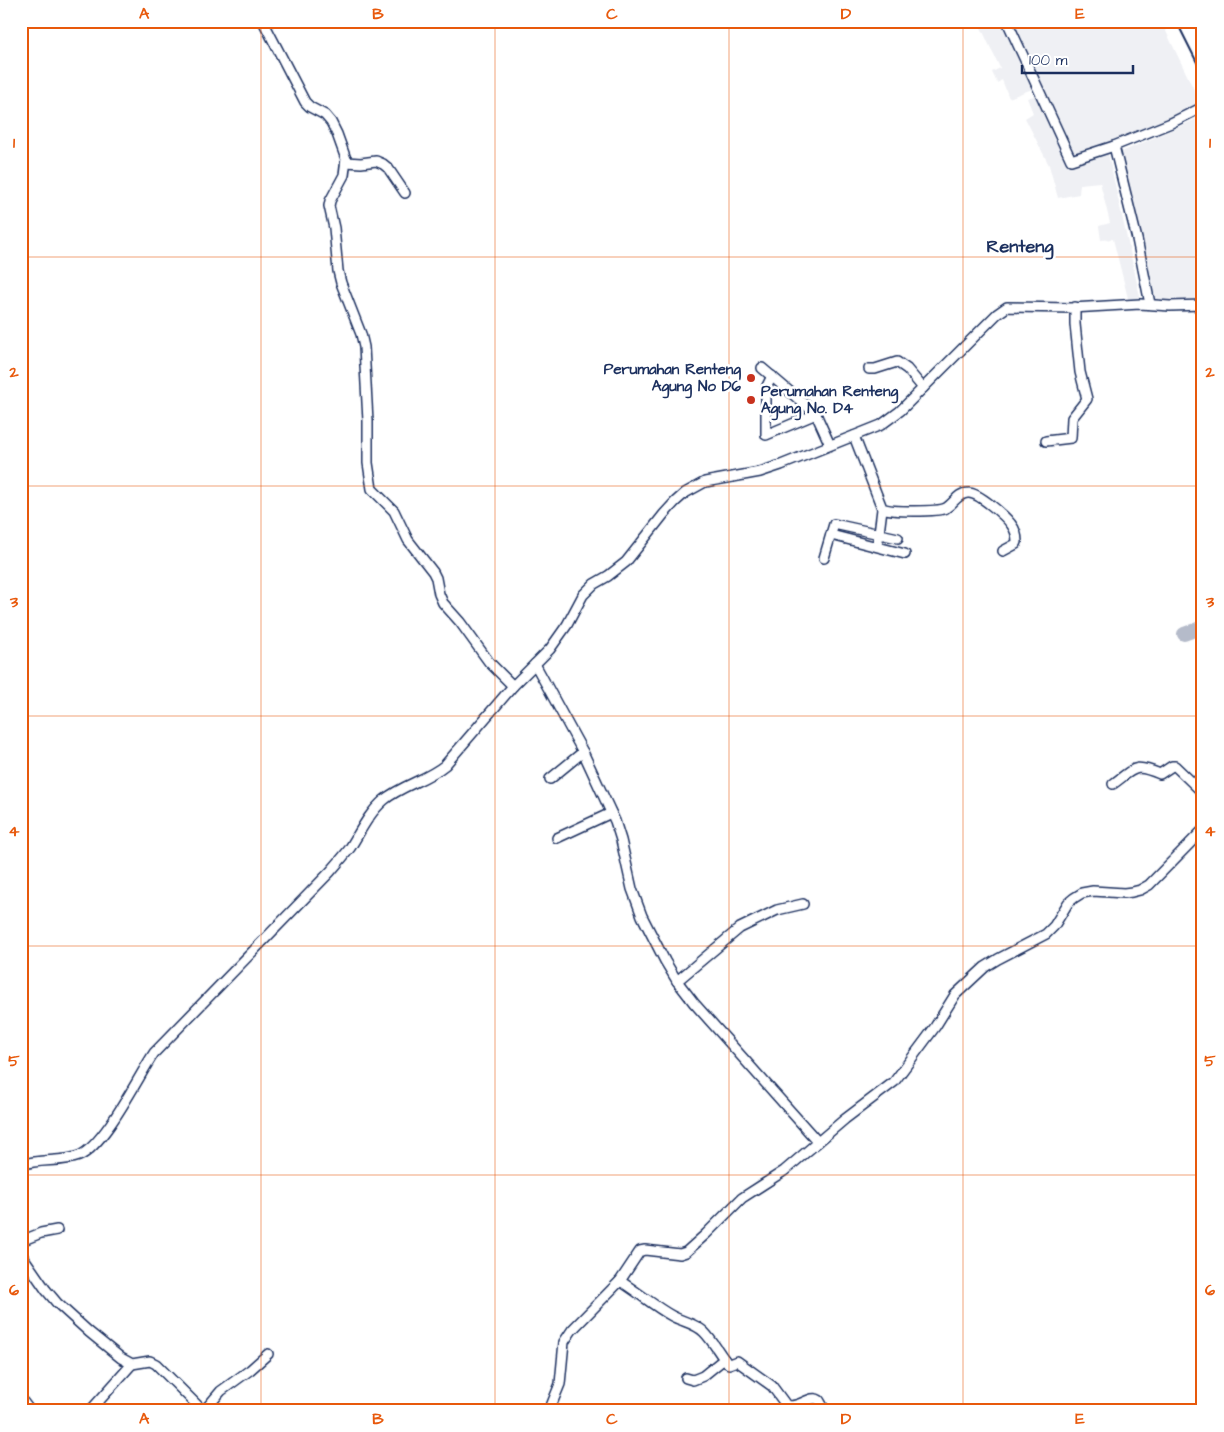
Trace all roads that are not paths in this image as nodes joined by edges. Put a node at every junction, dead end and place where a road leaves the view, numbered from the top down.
1 (263, 21) edge
2 (1007, 21) edge
3 (1183, 21) edge
4 (1203, 26) edge
5 (1190, 34) junction
6 (1203, 61) edge
7 (1203, 107) edge
8 (1114, 146) junction
9 (346, 162) junction
10 (404, 193) dead end
11 (1150, 304) junction
12 (1203, 305) edge
13 (1075, 308) junction
14 (762, 368) dead end
15 (869, 369) dead end
16 (772, 376) junction
17 (923, 388) junction
18 (816, 414) junction
19 (854, 436) junction
20 (1046, 441) dead end
21 (830, 445) junction
22 (882, 509) junction
23 (831, 535) junction
24 (879, 535) junction
25 (898, 538) dead end
26 (877, 546) junction
27 (1003, 551) dead end
28 (905, 554) dead end
29 (824, 558) dead end
30 (535, 664) junction
31 (513, 686) junction
32 (583, 752) junction
33 (550, 780) dead end
34 (1113, 784) dead end
35 (1203, 793) edge
36 (611, 813) junction
37 (1203, 830) edge
38 (556, 838) dead end
39 (803, 904) dead end
40 (677, 981) junction
41 (818, 1142) junction
42 (21, 1165) edge
43 (57, 1230) dead end
44 (21, 1241) edge
45 (21, 1254) edge
46 (620, 1281) junction
47 (268, 1354) dead end
48 (724, 1359) junction
49 (132, 1364) junction
50 (686, 1378) dead end
51 (21, 1399) edge
52 (30, 1411) edge
53 (90, 1411) edge
54 (204, 1411) edge
55 (549, 1411) edge
56 (825, 1411) edge

1 - 9 street
2 - 8 street
3 - 5 main road
4 - 5 street
5 - 6 main road
7 - 8 street
8 - 11 street
9 - 10 street
9 - 31 street
11 - 12 street
11 - 13 street
13 - 17 street
13 - 20 street
14 - 16 street
15 - 17 street
16 - 18 street
16 - 18 street
17 - 19 street
18 - 21 street
19 - 21 street
19 - 22 street
21 - 30 street
22 - 24 street
22 - 27 street
23 - 24 street
23 - 26 street
23 - 29 street
24 - 25 street
24 - 26 street
26 - 28 street
30 - 31 street
30 - 32 street
31 - 42 street
32 - 33 street
32 - 36 street
34 - 35 street
36 - 38 street
36 - 40 street
37 - 41 street
39 - 40 street
40 - 41 street
41 - 46 street
43 - 44 street
45 - 49 street
46 - 48 street
46 - 55 street
47 - 54 street
48 - 50 street
48 - 56 street
49 - 53 street
49 - 54 street
51 - 52 street

